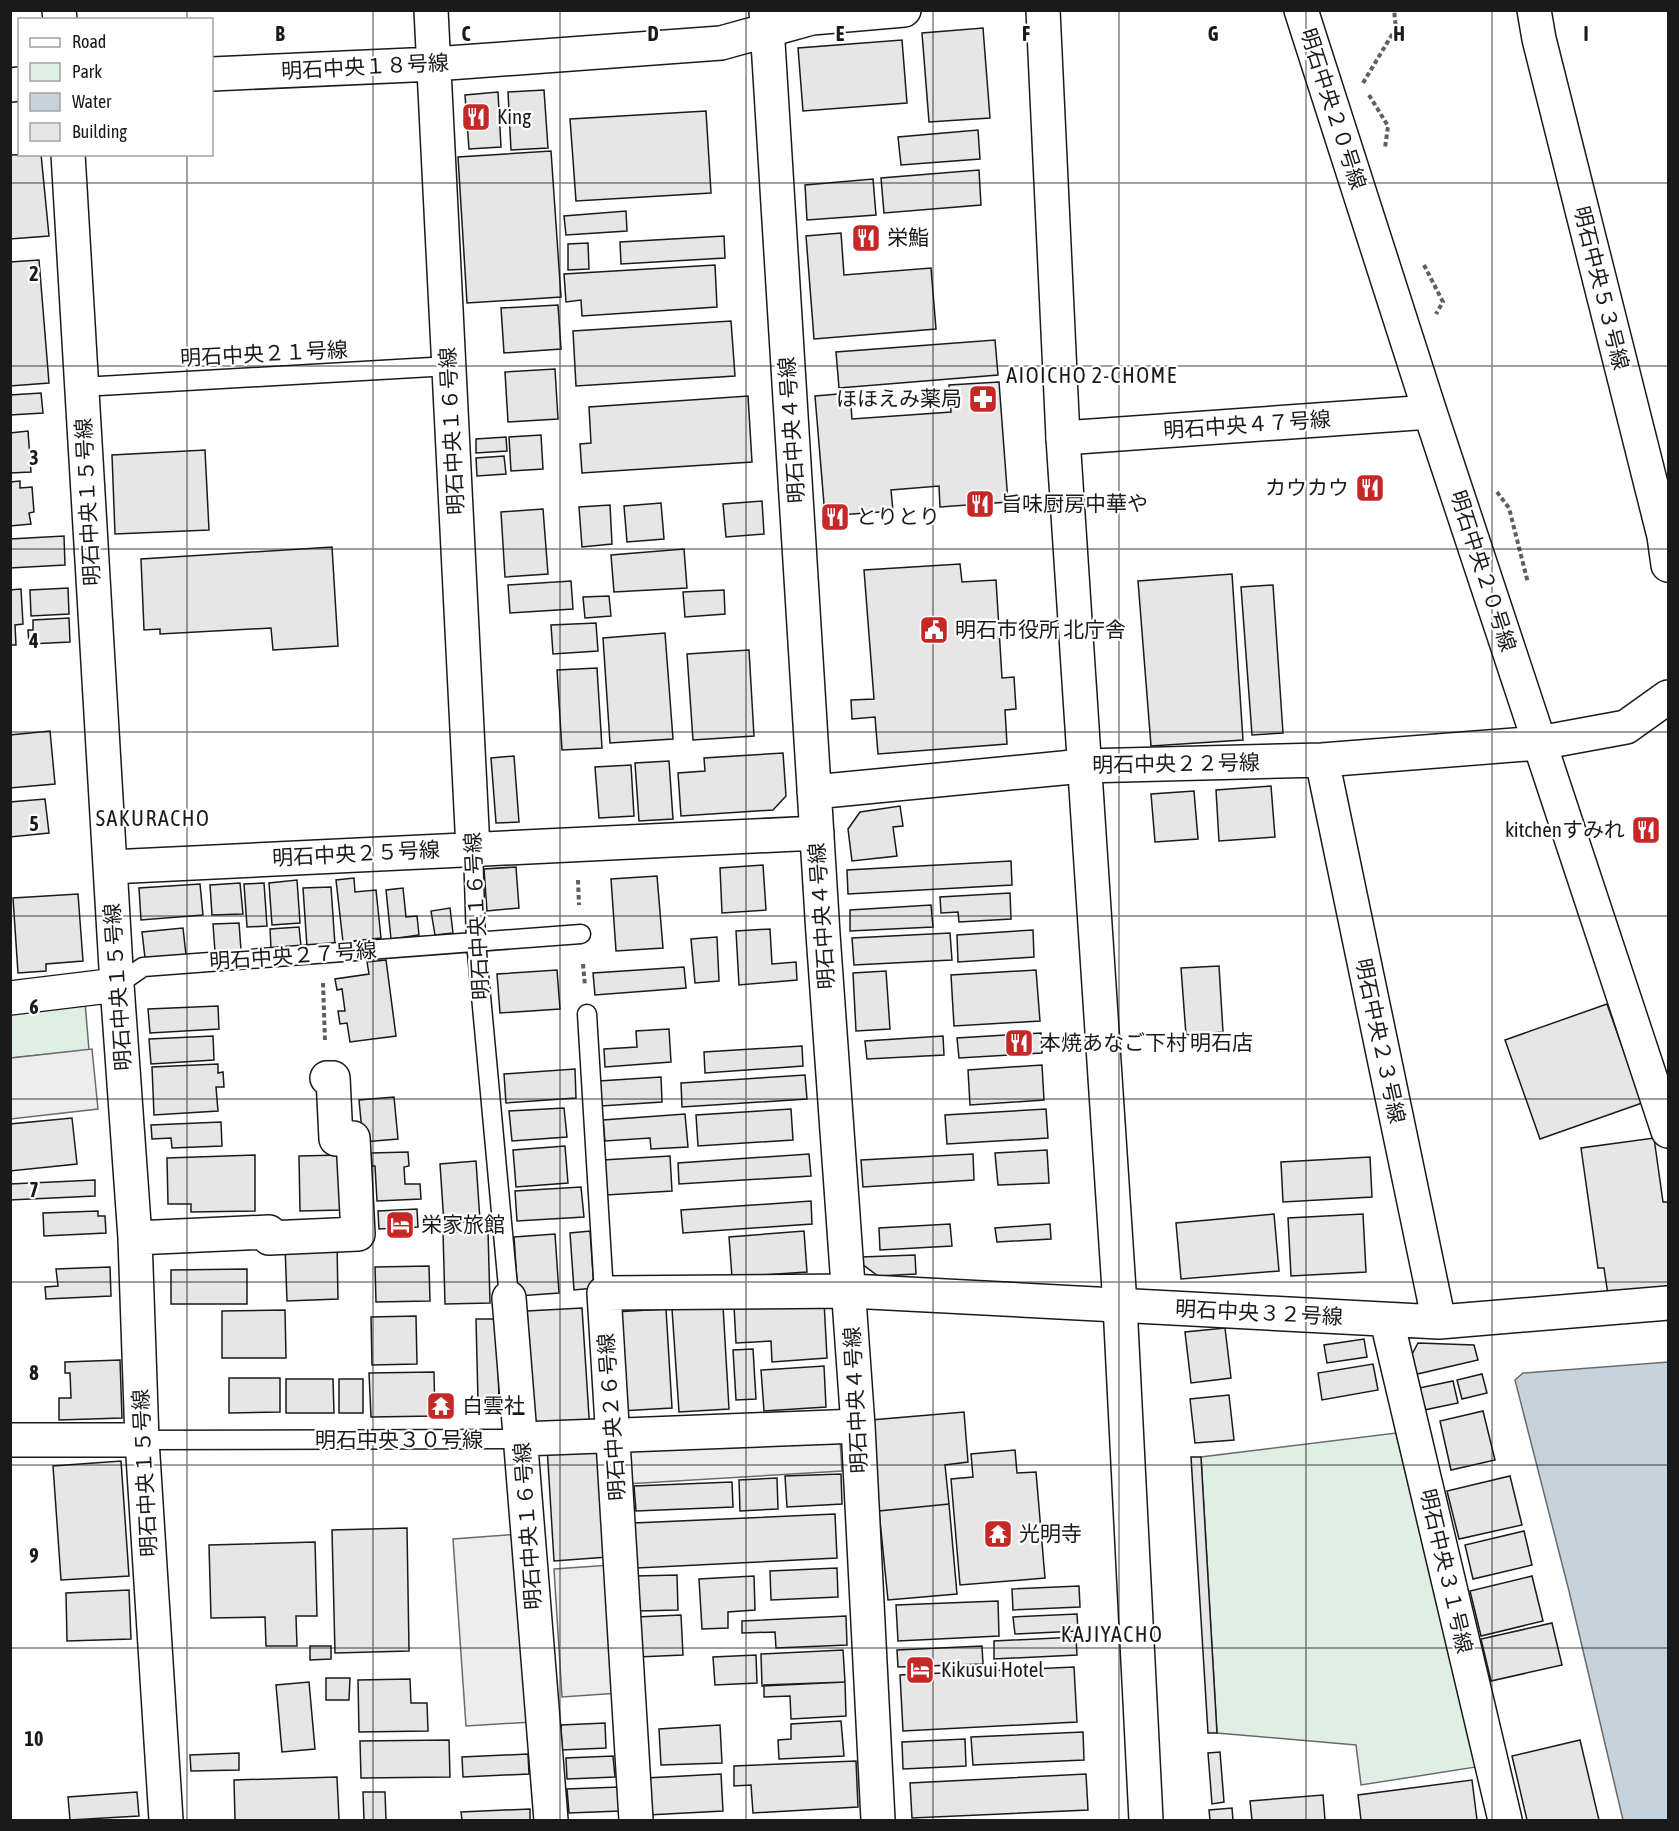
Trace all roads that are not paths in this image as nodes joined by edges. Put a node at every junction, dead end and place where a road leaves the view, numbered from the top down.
1 (431, 10) edge
2 (904, 10) edge
3 (1043, 10) edge
4 (1301, 10) edge
5 (1534, 10) edge
6 (766, 20) edge
7 (434, 64) junction
8 (213, 74) edge
9 (68, 156) edge
10 (449, 366) junction
11 (82, 387) junction
12 (1430, 412) junction
13 (1063, 438) junction
14 (1668, 565) edge
15 (1668, 697) edge
16 (1539, 743) junction
17 (1322, 760) junction
18 (1083, 766) junction
19 (814, 792) junction
20 (817, 833) junction
21 (473, 849) junction
22 (110, 867) junction
23 (581, 934) dead end
24 (476, 942) junction
25 (117, 985) junction
26 (10, 998) edge
27 (587, 1014) dead end
28 (327, 1078) road end
29 (1668, 1131) edge
30 (135, 1238) junction
31 (850, 1291) junction
32 (604, 1293) junction
33 (509, 1298) joint
34 (1668, 1303) edge
35 (1120, 1305) junction
36 (1387, 1321) junction
37 (1439, 1322) junction
38 (858, 1426) junction
39 (614, 1436) junction
40 (10, 1440) edge
41 (142, 1440) junction
42 (522, 1440) junction
43 (166, 1821) edge
44 (551, 1821) edge
45 (636, 1821) edge
46 (878, 1821) edge
47 (1146, 1821) edge
48 (1505, 1821) edge

1 - 7 street, 明石中央１６号線
2 - 6 street, 明石中央１８号線
3 - 13 street
4 - 12 street, 明石中央２０号線
5 - 14 street, 明石中央５３号線
6 - 7 street, 明石中央１８号線
6 - 19 street, 明石中央４号線
7 - 8 street, 明石中央１８号線
7 - 10 street, 明石中央１６号線
9 - 11 street, 明石中央１５号線
10 - 11 lane, 明石中央２１号線
10 - 21 street, 明石中央１６号線
11 - 22 street, 明石中央１５号線
12 - 13 street, 明石中央４７号線
12 - 16 street, 明石中央２０号線
13 - 18 street
15 - 16 street
16 - 17 street, 明石中央２２号線
16 - 29 street, 明石中央２０号線
17 - 18 street, 明石中央２２号線
17 - 37 street, 明石中央２３号線
18 - 19 street, 明石中央２２号線
18 - 35 street
19 - 20 street, 明石中央４号線
20 - 21 street, 明石中央２５号線
20 - 31 street, 明石中央４号線
21 - 22 street, 明石中央２５号線
21 - 24 lane, 明石中央１６号線
22 - 25 street, 明石中央１５号線
23 - 24 lane, 明石中央２７号線
24 - 25 lane, 明石中央２７号線
24 - 33 lane, 明石中央１６号線
25 - 26 street, 明石中央２７号線
25 - 30 street, 明石中央１５号線
27 - 32 lane, 明石中央２６号線
28 - 30 street
30 - 41 street, 明石中央１５号線
31 - 32 street, 明石中央３２号線
31 - 35 street, 明石中央３２号線
31 - 38 street, 明石中央４号線
32 - 39 street, 明石中央２６号線
33 - 42 street, 明石中央１６号線
34 - 37 street, 明石中央３２号線
35 - 36 street, 明石中央３２号線
35 - 47 street
36 - 37 street, 明石中央３２号線
36 - 48 street, 明石中央３１号線
38 - 39 street, 明石中央３０号線
38 - 46 street, 明石中央４号線
39 - 42 street, 明石中央３０号線
39 - 45 street, 明石中央２６号線
40 - 41 street, 明石中央３０号線
41 - 42 lane, 明石中央３０号線
41 - 43 street, 明石中央１５号線
42 - 44 street, 明石中央１６号線

